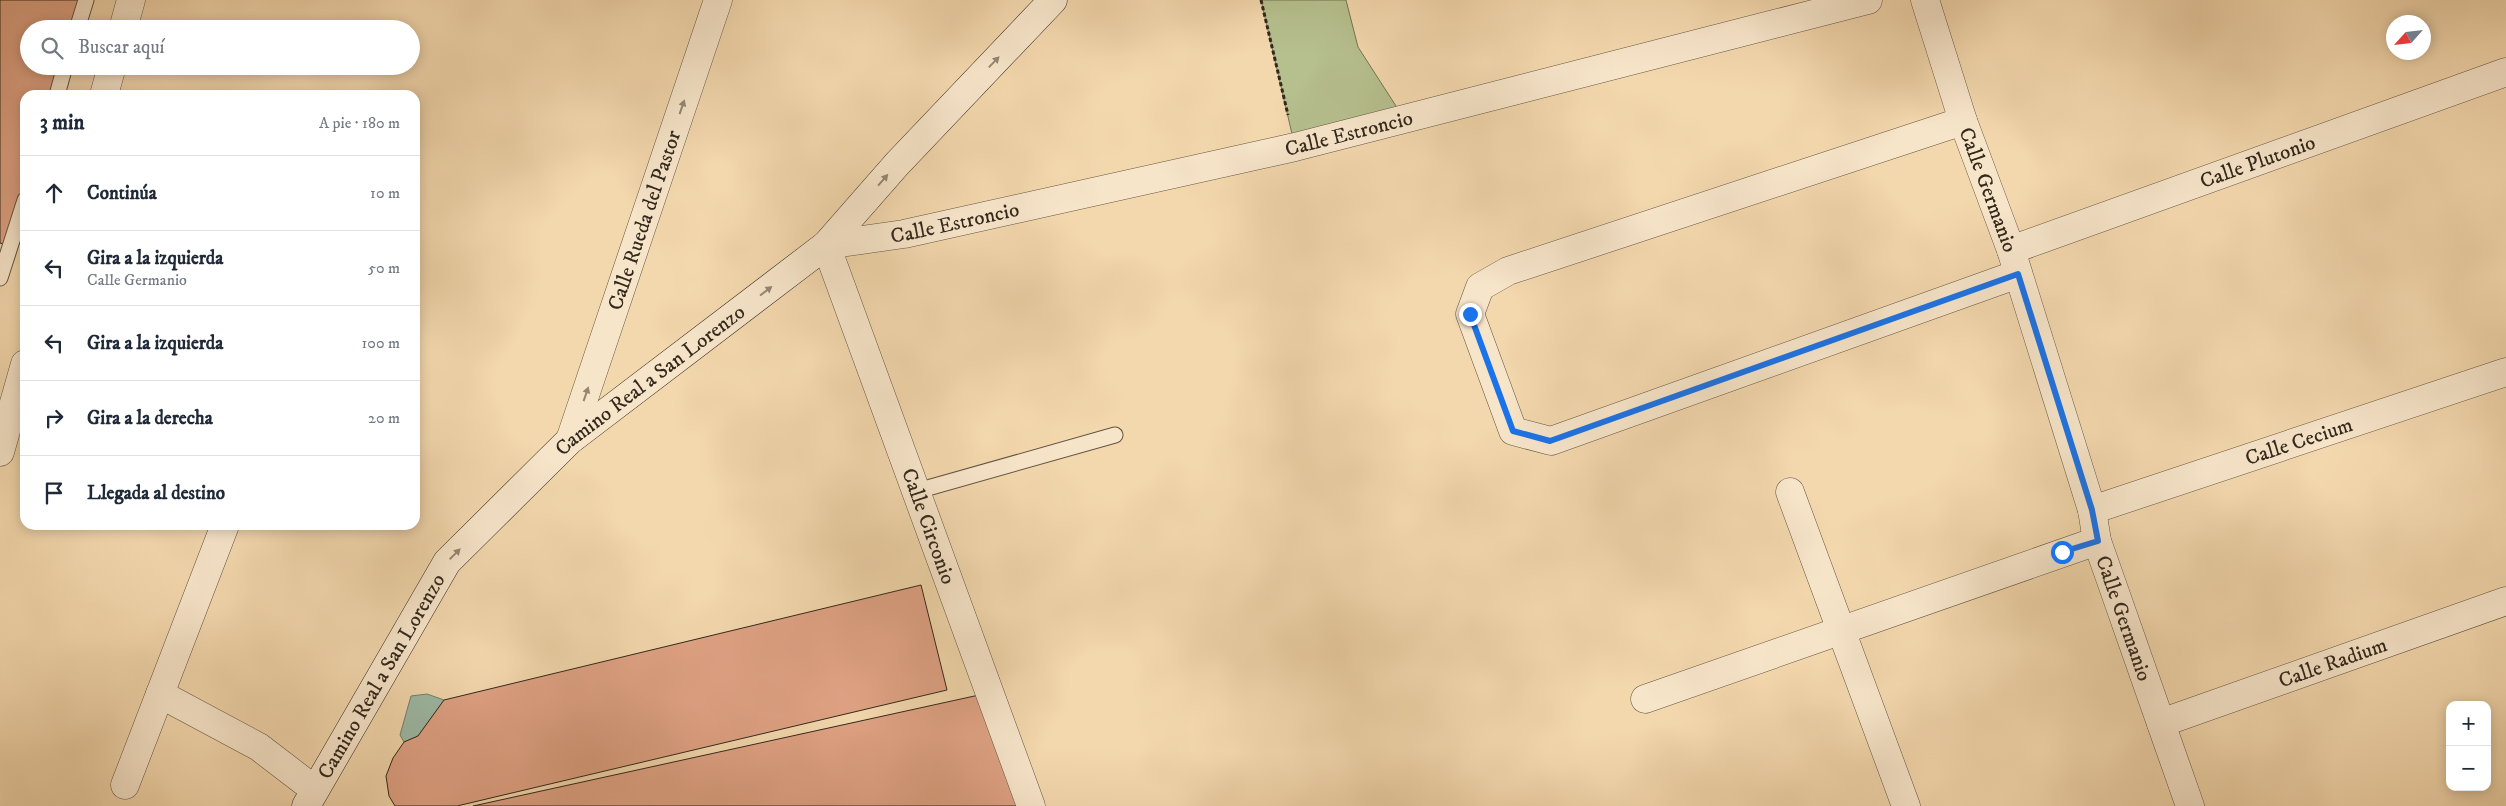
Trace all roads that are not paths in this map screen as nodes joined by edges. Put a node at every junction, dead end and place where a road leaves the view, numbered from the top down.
1 (86, 0) edge
2 (131, 0) edge
3 (718, 0) edge
4 (1053, 0) edge
5 (1868, 0) edge
6 (1925, 0) edge
7 (80, 20) edge
8 (125, 20) edge
9 (2506, 72) edge
10 (63, 75) edge
11 (110, 75) edge
12 (59, 90) edge
13 (105, 90) edge
14 (1963, 121) junction
15 (20, 216) edge
16 (826, 245) junction
17 (2015, 262) junction
18 (0, 278) edge
19 (2506, 372) edge
20 (20, 382) edge
21 (1115, 436) dead end
22 (570, 440) junction
23 (0, 452) edge
24 (917, 491) junction
25 (1790, 492) dead end
26 (2092, 510) junction
27 (223, 530) edge
28 (2098, 541) junction
29 (2506, 602) edge
30 (1840, 631) junction
31 (160, 694) junction
32 (1645, 699) dead end
33 (2161, 723) junction
34 (125, 785) dead end
35 (310, 798) edge
36 (1031, 806) edge
37 (1906, 806) edge
38 (2190, 806) edge

1 - 7 lane
2 - 8 street
22 -> 3 street, Calle Rueda del Pastor
16 -> 4 street, Camino Real a San Lorenzo
5 - 16 street, Calle Estroncio
6 - 14 street, Calle Germanio
9 - 17 street, Calle Plutonio
10 - 12 lane
11 - 13 street
14 - 17 street, Calle Germanio
14 - 17 street, Calle Plutonio
15 - 18 lane
22 -> 16 street, Camino Real a San Lorenzo
16 - 24 street, Calle Circonio
17 - 26 street, Calle Germanio
19 - 26 street, Calle Cecium
20 - 23 street
21 - 24 lane
35 -> 22 street, Camino Real a San Lorenzo
24 - 36 street, Calle Circonio
25 - 30 street
26 - 28 street, Calle Germanio
27 - 31 street
28 - 30 street
28 - 33 street, Calle Germanio
29 - 33 street, Calle Radium
30 - 32 street
30 - 37 street
31 - 34 street
31 - 35 street
33 - 38 street, Calle Germanio

